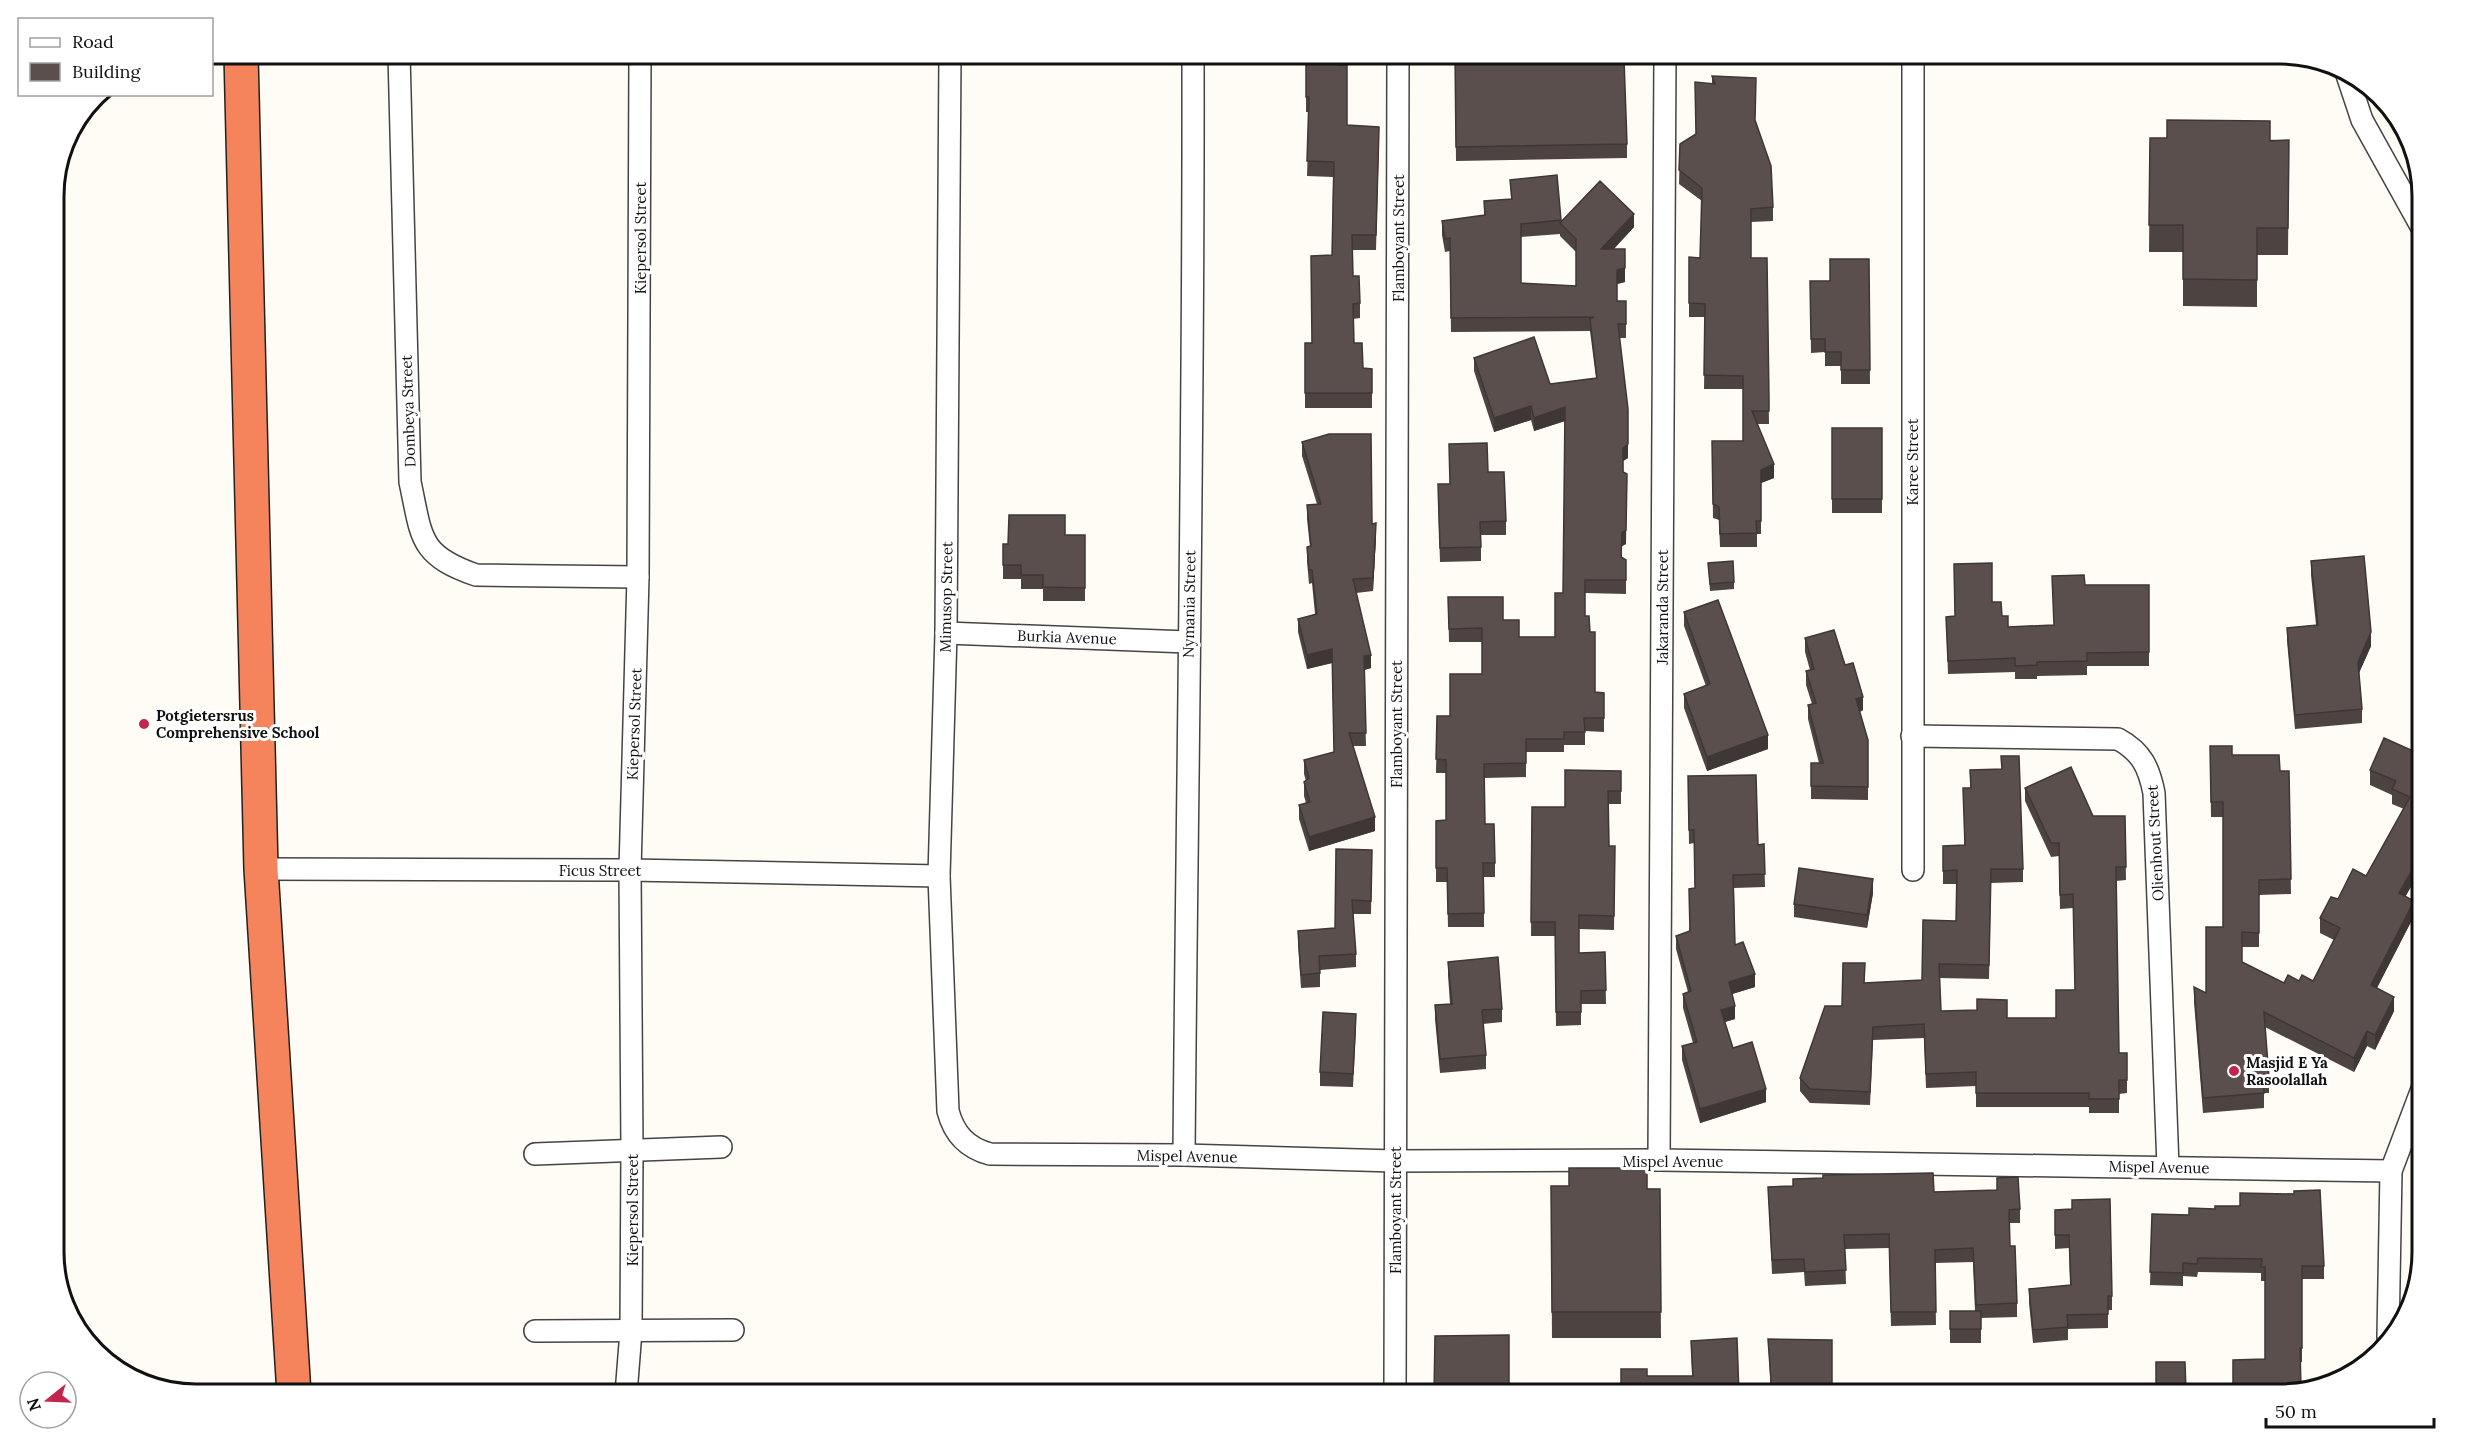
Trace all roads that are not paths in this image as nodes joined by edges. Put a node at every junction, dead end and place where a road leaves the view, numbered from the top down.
1 (1398, 64) edge
2 (1665, 64) edge
3 (1913, 64) edge
4 (241, 65) edge
5 (399, 65) edge
6 (640, 65) edge
7 (950, 65) edge
8 (1193, 65) edge
9 (2350, 85) edge
10 (2411, 208) edge
11 (638, 578) junction
12 (946, 633) junction
13 (1188, 642) junction
14 (1912, 736) junction
15 (261, 869) junction
16 (630, 870) junction
17 (1913, 870) dead end
18 (939, 876) junction
19 (2412, 1116) edge
20 (960, 1137) joint
21 (721, 1147) dead end
22 (632, 1150) junction
23 (535, 1154) dead end
24 (1184, 1155) junction
25 (1659, 1160) junction
26 (1395, 1161) junction
27 (2168, 1167) junction
28 (2391, 1171) junction
29 (2388, 1326) edge
30 (631, 1330) junction
31 (733, 1330) dead end
32 (535, 1331) dead end
33 (293, 1384) edge
34 (627, 1384) edge
35 (1395, 1384) edge

1 - 26 street, Flamboyant Street
2 - 25 street, Jakaranda Street
3 - 14 street, Karee Street
4 - 15 highway
5 - 11 street, Dombeya Street
6 - 11 street, Kiepersol Street
7 - 12 street, Mimusop Street
8 - 13 street, Nymania Street
9 - 10 street
11 - 16 street, Kiepersol Street
12 - 13 street, Burkia Avenue
12 - 18 street, Mimusop Street
13 - 24 street, Nymania Street
14 - 17 street, Karee Street
14 - 27 street, Olienhout Street
15 - 16 street, Ficus Street
15 - 33 highway
16 - 18 street, Ficus Street
16 - 22 street, Kiepersol Street
18 - 20 street, Mimusop Street
19 - 28 street
20 - 24 street, Mispel Avenue
21 - 22 street
22 - 23 street
22 - 30 street, Kiepersol Street
24 - 26 street, Mispel Avenue
25 - 26 street, Mispel Avenue
25 - 27 street, Mispel Avenue
26 - 35 street, Flamboyant Street
27 - 28 street, Mispel Avenue
28 - 29 street
30 - 31 street
30 - 32 street
30 - 34 street, Kiepersol Street

